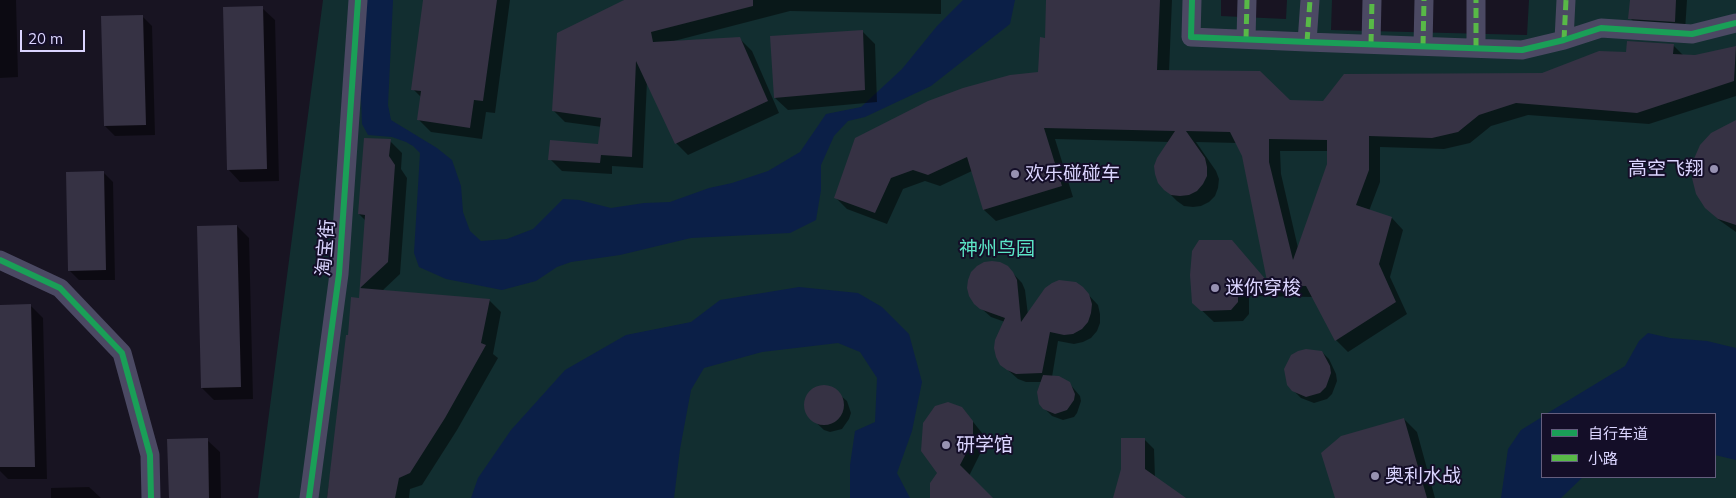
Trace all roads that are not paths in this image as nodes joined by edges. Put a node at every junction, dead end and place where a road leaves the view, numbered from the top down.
1 (358, 0) edge
2 (1192, 0) edge
3 (1247, 0) edge
4 (1310, 0) edge
5 (1372, 0) edge
6 (1424, 0) edge
7 (1476, 0) edge
8 (1566, 0) edge
9 (1736, 22) edge
10 (1246, 39) junction
11 (1564, 40) junction
12 (1307, 42) junction
13 (1371, 44) junction
14 (1423, 46) junction
15 (1476, 48) junction
16 (0, 260) edge
17 (151, 498) edge
18 (309, 498) edge

1 - 18 street, 淘宝街
2 - 10 street
3 - 10 street
4 - 12 street
5 - 13 street
6 - 14 street
7 - 15 street
8 - 11 street
9 - 11 street
10 - 12 street
11 - 15 street
12 - 13 street
13 - 14 street
14 - 15 street
16 - 17 street

